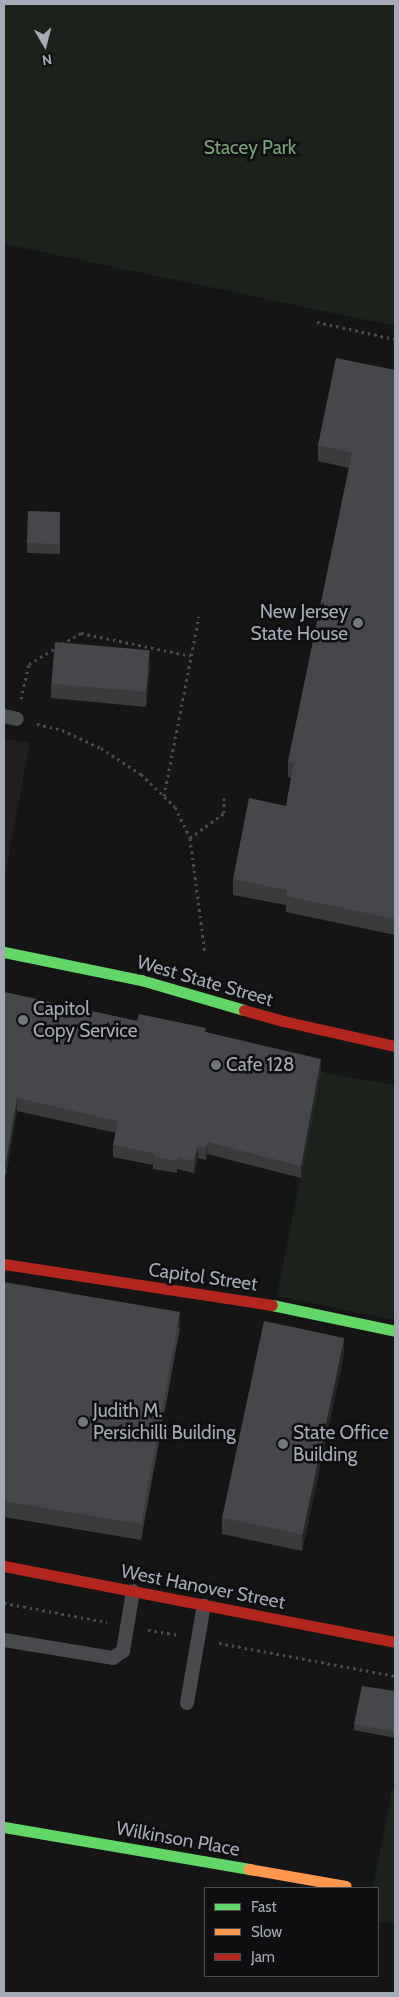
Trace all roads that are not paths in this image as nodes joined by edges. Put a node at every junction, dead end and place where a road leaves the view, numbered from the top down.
1 (4, 952) edge
2 (395, 1046) edge
3 (4, 1264) edge
4 (395, 1331) edge
5 (4, 1566) edge
6 (133, 1591) junction
7 (204, 1605) junction
8 (4, 1640) edge
9 (395, 1642) edge
10 (187, 1703) dead end
11 (4, 1827) edge
12 (346, 1886) dead end

1 - 2 street, West State Street
3 - 4 street, Capitol Street
5 - 6 street, West Hanover Street
6 - 7 street, West Hanover Street
6 - 8 lane
7 - 9 street, West Hanover Street
7 - 10 lane
11 - 12 street, Wilkinson Place

